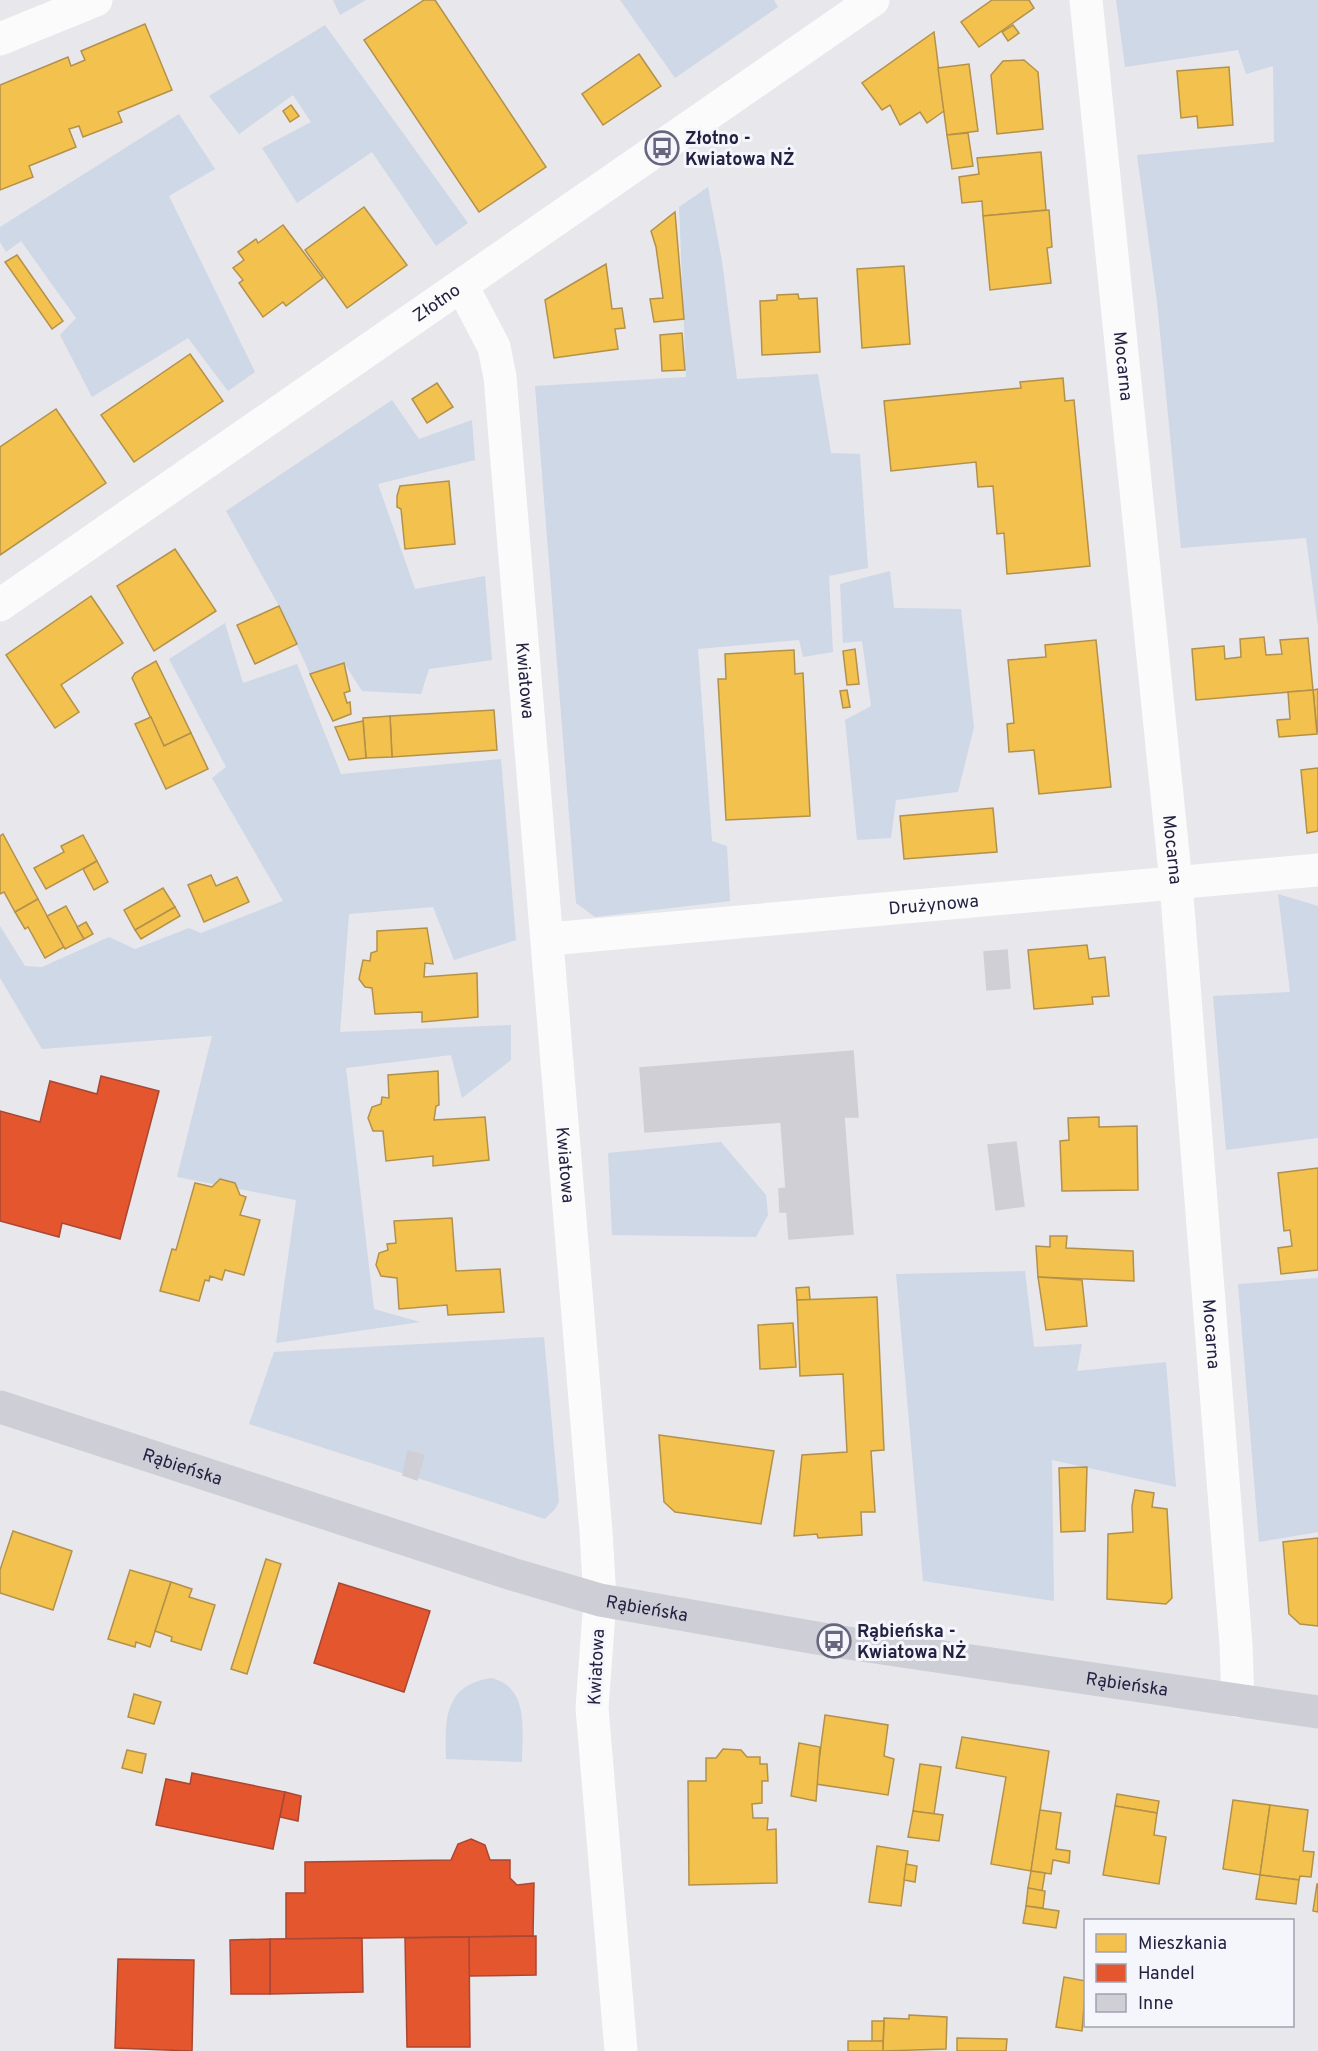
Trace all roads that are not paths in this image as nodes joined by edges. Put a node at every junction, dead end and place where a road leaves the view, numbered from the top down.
1 (96, 0) edge
2 (873, 0) edge
3 (1086, 0) edge
4 (0, 39) edge
5 (462, 286) junction
6 (0, 605) edge
7 (1318, 870) edge
8 (1176, 883) junction
9 (549, 939) junction
10 (0, 1407) edge
11 (600, 1600) junction
12 (1238, 1701) junction
13 (1318, 1712) edge
14 (621, 2051) edge

1 - 4 street
2 - 5 street, Złotno
3 - 8 street, Mocarna
5 - 6 street, Złotno
5 - 9 street, Kwiatowa
7 - 8 street, Drużynowa
8 - 9 street, Drużynowa
8 - 12 street, Mocarna
9 - 11 street, Kwiatowa
10 - 11 main road, Rąbieńska
11 - 12 main road, Rąbieńska
11 - 14 street, Kwiatowa
12 - 13 main road, Rąbieńska

